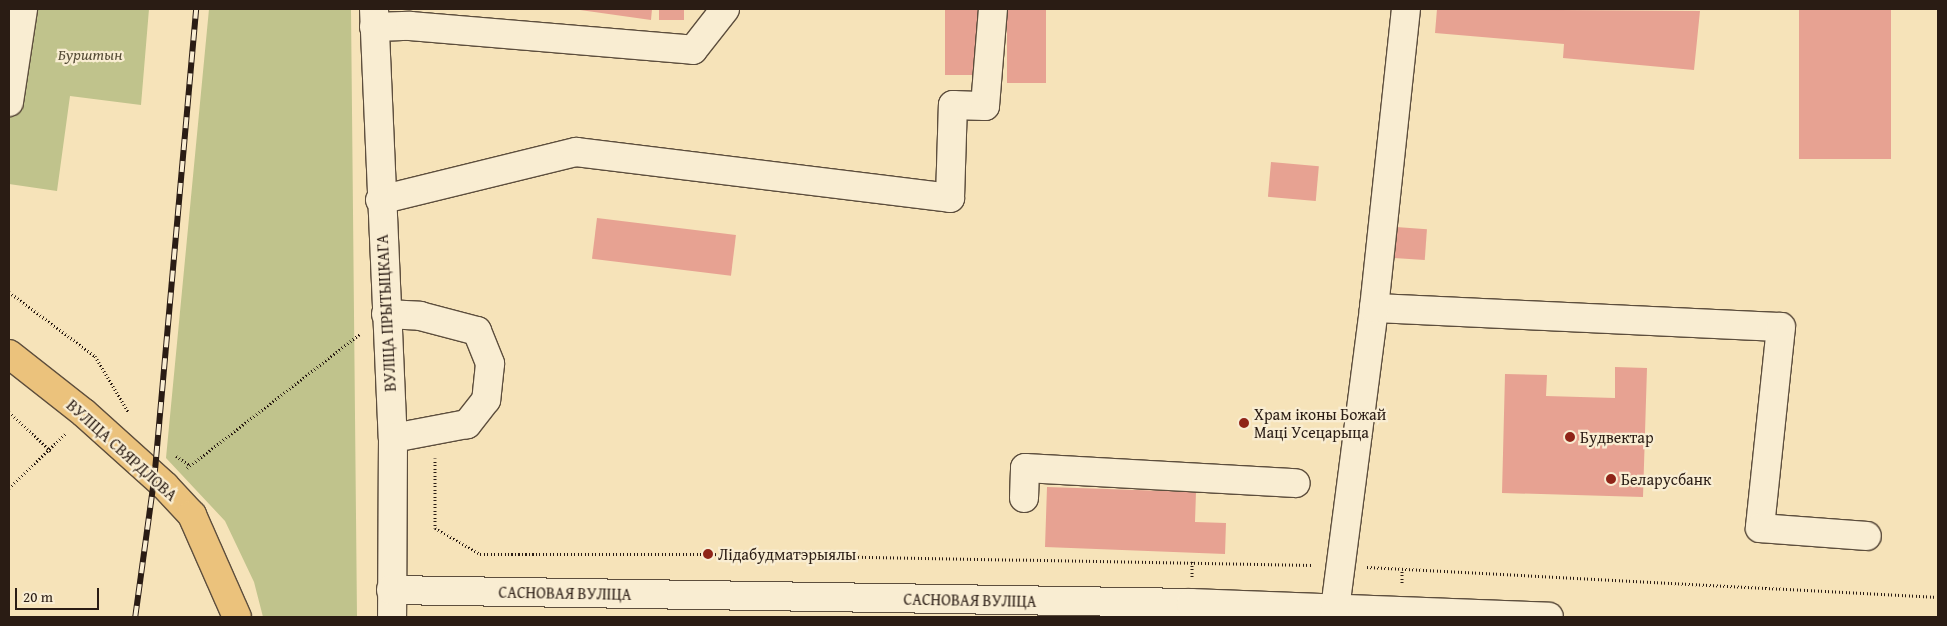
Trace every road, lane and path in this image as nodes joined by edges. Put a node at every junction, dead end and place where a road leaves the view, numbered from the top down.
1 (24, 9) edge
2 (726, 9) edge
3 (993, 9) edge
4 (1406, 9) edge
5 (374, 18) edge
6 (9, 102) edge
7 (380, 200) junction
8 (9, 292) edge
9 (1374, 308) junction
10 (386, 314) junction
11 (9, 354) edge
12 (9, 412) edge
13 (84, 413) junction
14 (131, 415) dead end
15 (435, 433) junction
16 (393, 438) junction
17 (51, 451) junction
18 (169, 451) dead end
19 (190, 465) junction
20 (1296, 483) dead end
21 (165, 486) junction
22 (9, 488) edge
23 (1024, 498) dead end
24 (1867, 536) dead end
25 (1340, 566) junction
26 (391, 590) junction
27 (1938, 597) edge
28 (1335, 609) junction
29 (237, 617) edge
30 (392, 617) edge
31 (1549, 617) edge

1 - 6 street
2 - 5 street
3 - 7 street
4 - 9 street
5 - 7 street, ВУЛІЦА ПРЫТЫЦКАГА
7 - 10 street, ВУЛІЦА ПРЫТЫЦКАГА
8 - 14 path
9 - 24 street
9 - 25 street
10 - 15 street
10 - 16 street, ВУЛІЦА ПРЫТЫЦКАГА
10 - 19 path
11 - 13 main road, ВУЛІЦА СВЯРДЛОВА
12 - 17 path
13 - 17 path
13 - 21 main road, ВУЛІЦА СВЯРДЛОВА
15 - 16 street
15 - 25 path
16 - 26 street, ВУЛІЦА ПРЫТЫЦКАГА
17 - 22 path
18 - 19 path
19 - 21 path
20 - 23 street
21 - 29 main road, ВУЛІЦА СВЯРДЛОВА
25 - 27 path
25 - 28 street
26 - 28 street, САСНОВАЯ ВУЛІЦА
26 - 30 street, ВУЛІЦА ПРЫТЫЦКАГА
28 - 31 street, САСНОВАЯ ВУЛІЦА

